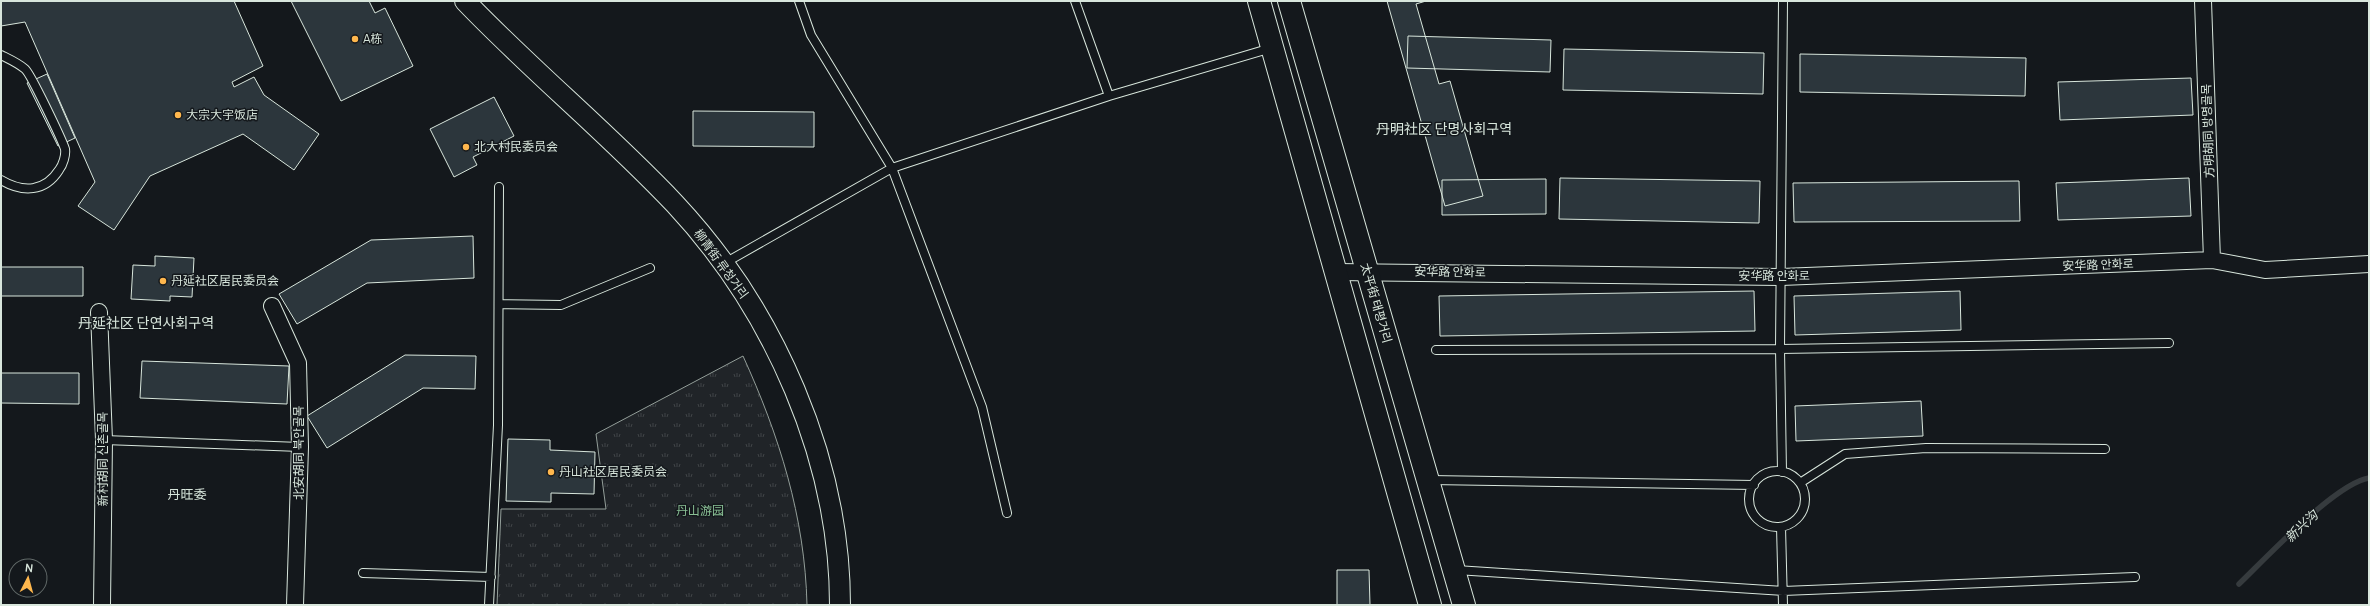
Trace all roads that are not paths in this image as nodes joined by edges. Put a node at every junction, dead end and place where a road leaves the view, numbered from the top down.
1 (464, 1) edge
2 (799, 1) edge
3 (1075, 1) edge
4 (1259, 1) edge
5 (1289, 1) edge
6 (1782, 1) edge
7 (2203, 1) edge
8 (1272, 48) junction
9 (1, 55) edge
10 (1109, 96) junction
11 (892, 168) junction
12 (1, 180) edge
13 (499, 187) dead end
14 (2212, 260) junction
15 (723, 264) junction
16 (2369, 264) edge
17 (650, 268) dead end
18 (1366, 271) junction
19 (1336, 272) junction
20 (1781, 277) junction
21 (499, 304) junction
22 (272, 306) dead end
23 (99, 312) dead end
24 (2169, 343) dead end
25 (1780, 349) junction
26 (1436, 350) dead end
27 (104, 440) junction
28 (300, 447) junction
29 (2106, 449) dead end
30 (1782, 472) junction
31 (1427, 480) junction
32 (1800, 483) junction
33 (1754, 485) junction
34 (1007, 514) dead end
35 (1782, 527) junction
36 (1454, 570) junction
37 (363, 573) dead end
38 (491, 577) junction
39 (2135, 577) dead end
40 (1783, 591) junction
41 (102, 605) edge
42 (295, 605) edge
43 (489, 605) edge
44 (840, 605) edge
45 (1430, 605) edge
46 (1464, 605) edge
47 (1783, 605) edge

1 - 15 street, 柳青街 류청거리
2 - 11 lane
3 - 10 lane
4 - 8 main road
5 - 18 main road, 太平街 태평거리
6 - 20 lane
7 - 14 street, 方明胡同 방명골목
8 - 10 lane
8 - 19 main road
9 - 12 lane
10 - 11 lane
11 - 15 lane
11 - 34 lane
13 - 21 lane
14 - 16 street, 安华路 안화로
14 - 20 street, 安华路 안화로
15 - 44 street, 柳青街 류청거리
17 - 21 lane
18 - 19 street, 安华路 안화로
18 - 20 street, 安华路 안화로
18 - 31 main road, 太平街 태평거리
19 - 45 main road
20 - 25 lane
21 - 38 lane
22 - 28 street, 北安胡同 북안골목
23 - 27 street, 新村胡同 신촌골목
24 - 25 lane
25 - 26 lane
25 - 30 lane
27 - 28 lane
27 - 41 street, 新村胡同 신촌골목
28 - 42 street, 北安胡同 북안골목
29 - 32 lane
30 - 32 lane
30 - 33 lane
31 - 33 lane
31 - 36 main road, 太平街 태평거리
32 - 35 lane
33 - 35 lane
35 - 40 lane
36 - 40 lane
36 - 46 main road, 太平街 태평거리
37 - 38 lane
38 - 43 lane
39 - 40 lane
40 - 47 lane

